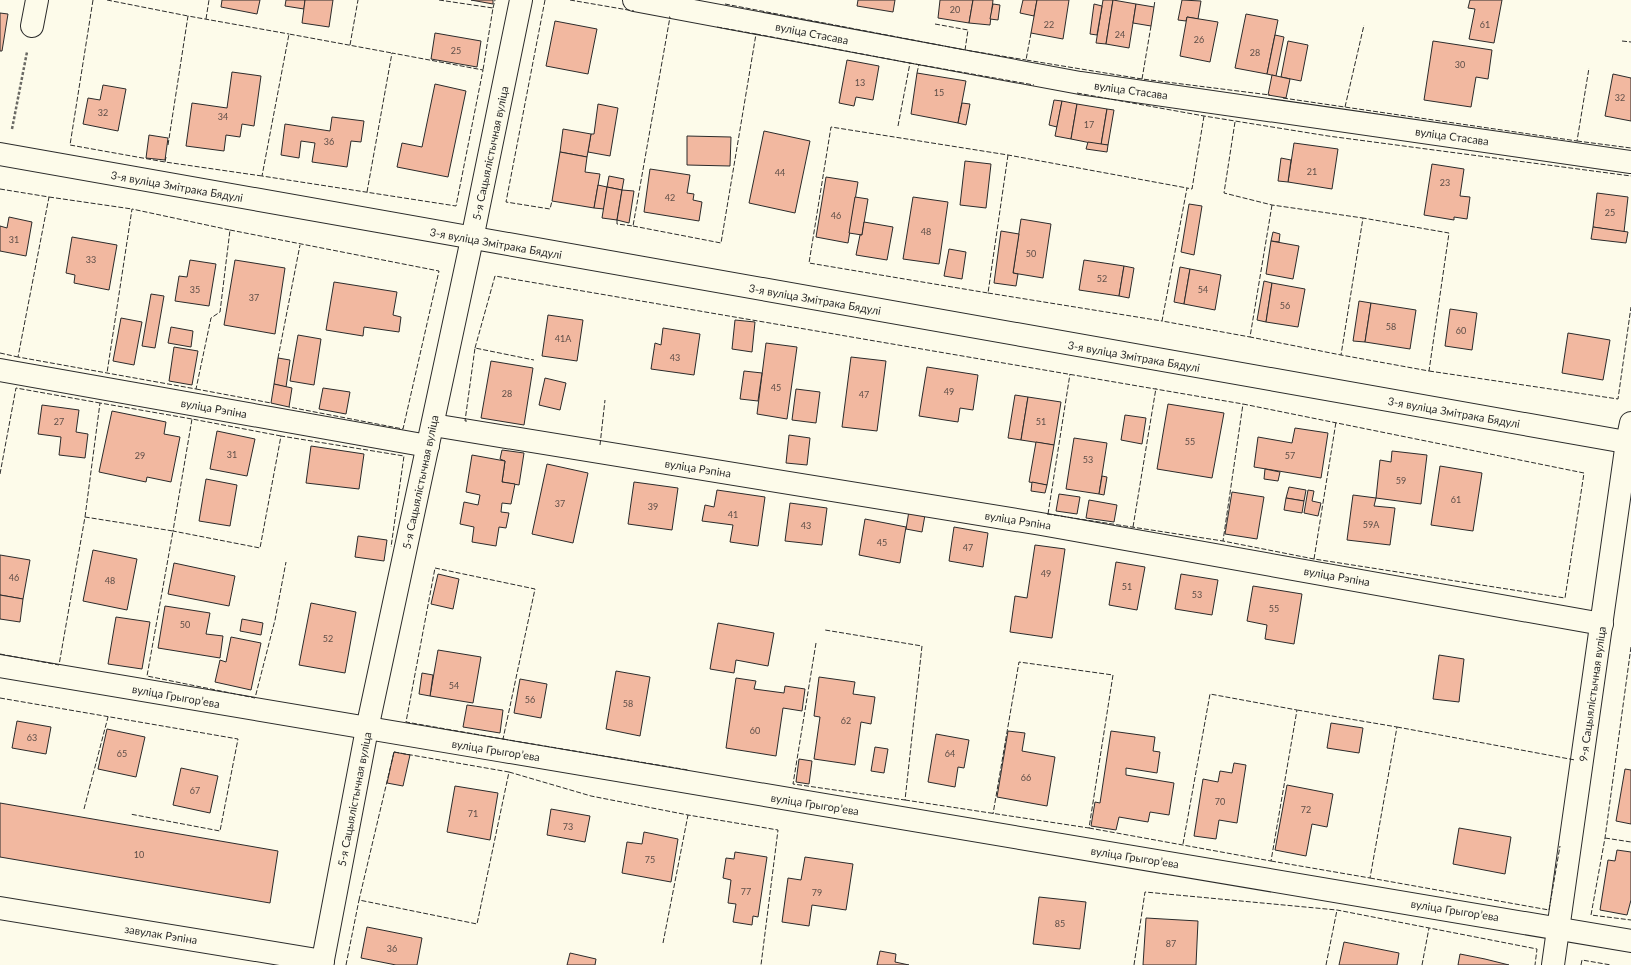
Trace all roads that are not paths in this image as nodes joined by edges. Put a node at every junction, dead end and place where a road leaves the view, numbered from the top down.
1 (37, 0) edge
2 (521, 0) edge
3 (634, 0) edge
4 (32, 26) road end
5 (3, 155) edge
6 (1631, 162) edge
7 (472, 239) junction
8 (0, 370) edge
9 (432, 425) junction
10 (1630, 436) edge
11 (428, 446) junction
12 (1602, 624) junction
13 (0, 666) edge
14 (367, 728) junction
15 (0, 908) edge
16 (1559, 928) junction
17 (1631, 941) edge
18 (322, 963) edge
19 (1553, 965) edge

1 - 4 street
2 - 7 street, 5-я Сацыялістычная вуліца
3 - 6 street, вуліца Стасава
5 - 7 street, 3-я вуліца Змітрака Бядулі
7 - 9 street, 5-я Сацыялістычная вуліца
7 - 10 street, 3-я вуліца Змітрака Бядулі
8 - 11 street, вуліца Рэпіна
9 - 11 street, 5-я Сацыялістычная вуліца
9 - 12 street, вуліца Рэпіна
10 - 12 street, 9-я Сацыялістычная вуліца
11 - 14 street, 5-я Сацыялістычная вуліца
12 - 16 street, 9-я Сацыялістычная вуліца
13 - 14 street, вуліца Грыгорʼева
14 - 16 street, вуліца Грыгорʼева
14 - 18 street, 5-я Сацыялістычная вуліца
15 - 18 street, завулак Рэпіна
16 - 17 street, вуліца Грыгорʼева
16 - 19 street, 9-я Сацыялістычная вуліца

